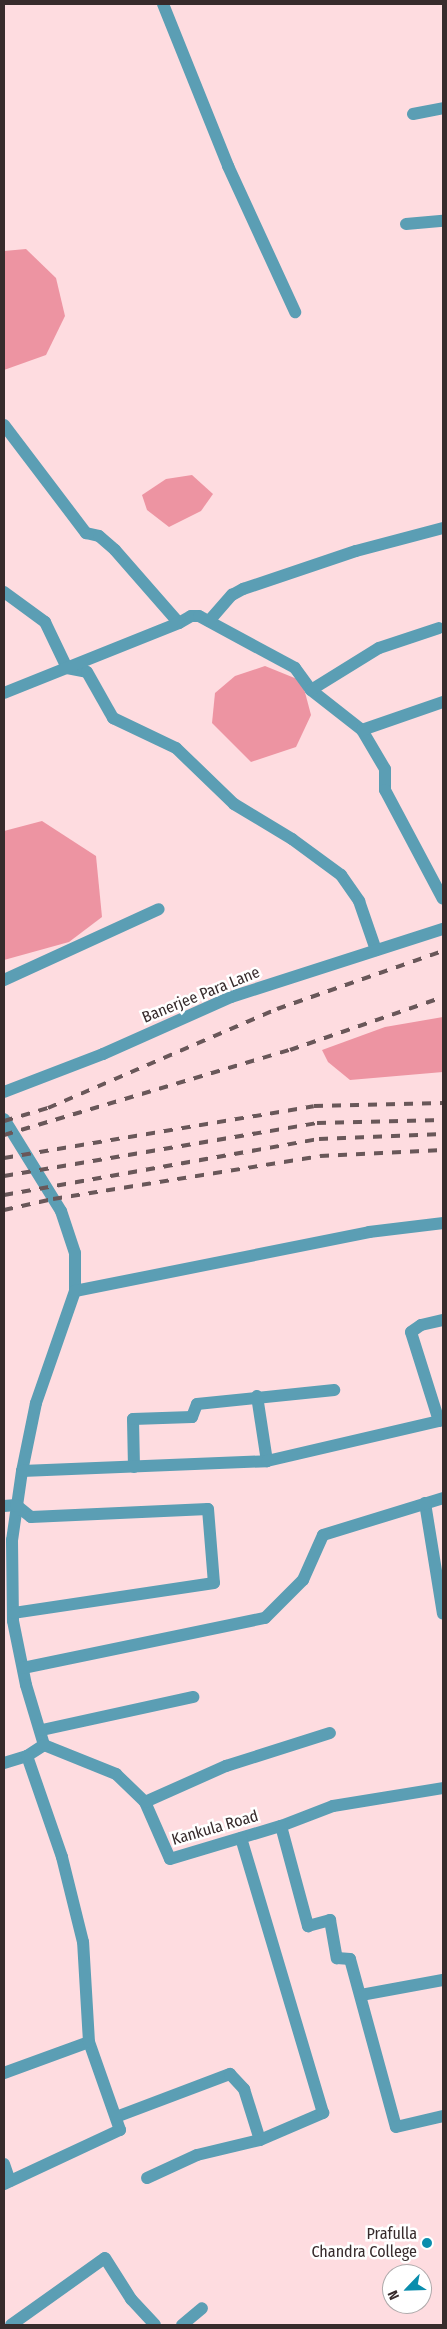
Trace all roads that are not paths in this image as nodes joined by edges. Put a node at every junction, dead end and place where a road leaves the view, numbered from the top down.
1 (163, 4) edge
2 (443, 108) edge
3 (413, 114) dead end
4 (443, 221) edge
5 (406, 224) dead end
6 (295, 312) dead end
7 (4, 425) edge
8 (443, 528) edge
9 (4, 592) edge
10 (209, 621) junction
11 (179, 623) junction
12 (439, 628) dead end
13 (68, 668) junction
14 (311, 690) junction
15 (4, 693) edge
16 (443, 702) edge
17 (362, 730) junction
18 (443, 899) edge
19 (159, 909) dead end
20 (443, 929) edge
21 (376, 950) junction
22 (4, 980) edge
23 (4, 1092) edge
24 (4, 1119) edge
25 (443, 1223) edge
26 (75, 1292) junction
27 (443, 1320) edge
28 (334, 1390) dead end
29 (257, 1396) junction
30 (441, 1421) edge
31 (267, 1461) junction
32 (134, 1467) junction
33 (22, 1470) junction
34 (443, 1498) edge
35 (426, 1503) junction
36 (10, 1505) edge
37 (8, 1557) edge
38 (439, 1563) edge
39 (14, 1613) junction
40 (443, 1614) edge
41 (23, 1668) junction
42 (193, 1697) dead end
43 (42, 1730) junction
44 (330, 1733) dead end
45 (44, 1745) junction
46 (27, 1756) junction
47 (4, 1763) edge
48 (443, 1788) edge
49 (145, 1802) junction
50 (281, 1826) junction
51 (240, 1838) junction
52 (443, 1980) edge
53 (361, 1995) junction
54 (89, 2042) junction
55 (4, 2073) edge
56 (443, 2116) edge
57 (116, 2117) junction
58 (260, 2140) junction
59 (4, 2164) edge
60 (147, 2178) dead end
61 (7, 2182) edge
62 (202, 2308) dead end
63 (11, 2325) edge
64 (154, 2325) edge
65 (182, 2325) edge

1 - 6 street
2 - 3 street
4 - 5 street
7 - 11 street
8 - 10 street
9 - 13 street
10 - 11 street
10 - 14 street
11 - 13 street
12 - 14 street
13 - 15 street
13 - 21 street
14 - 17 street
16 - 17 street
17 - 18 street
19 - 22 street
20 - 21 street, Banerjee Para Lane
21 - 23 street, Banerjee Para Lane
24 - 26 street
25 - 26 street
26 - 33 street
27 - 30 street
28 - 29 street
29 - 31 street
29 - 32 street
30 - 31 street
31 - 32 street
32 - 33 street
33 - 36 street
34 - 35 street
35 - 38 street
35 - 41 street
36 - 37 street
36 - 39 street
37 - 39 street
38 - 40 street
39 - 41 street
41 - 43 street
42 - 43 street
43 - 45 street
44 - 49 street
45 - 46 street
45 - 49 street, Kankula Road
46 - 47 street
46 - 54 street
48 - 50 street, Kankula Road
49 - 51 street, Kankula Road
50 - 51 street, Kankula Road
50 - 53 street
51 - 58 street
52 - 53 street
53 - 56 street
54 - 55 street
54 - 57 street
57 - 58 street
57 - 61 street
58 - 60 street
59 - 61 street
62 - 65 street
63 - 64 street

